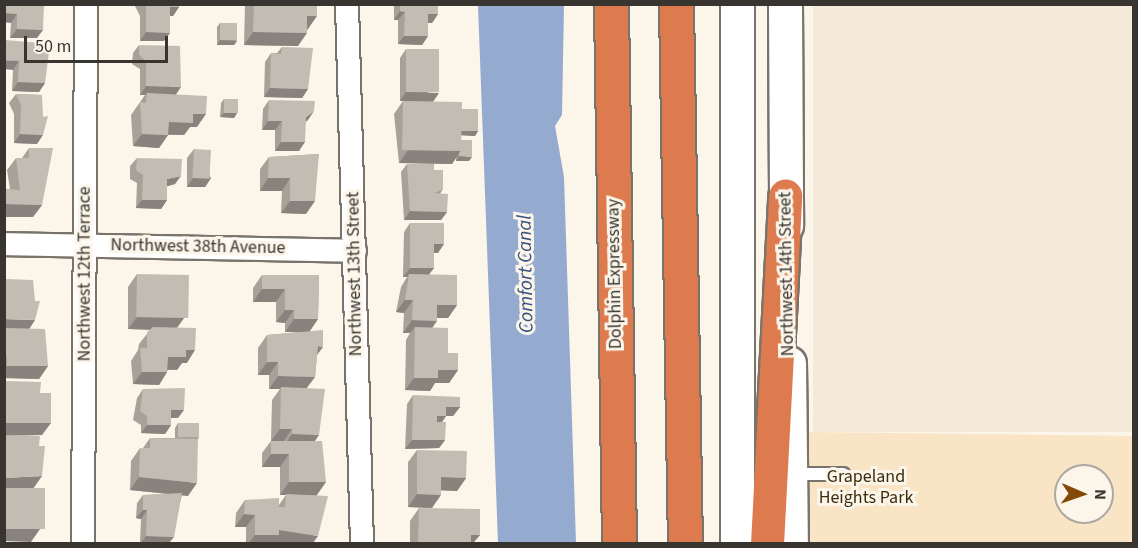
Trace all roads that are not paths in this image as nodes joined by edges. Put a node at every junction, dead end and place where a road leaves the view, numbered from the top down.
1 (86, 4) edge
2 (347, 4) edge
3 (611, 4) edge
4 (676, 4) edge
5 (737, 4) edge
6 (785, 4) edge
7 (785, 195) junction
8 (4, 244) edge
9 (85, 245) junction
10 (355, 251) junction
11 (792, 474) junction
12 (843, 474) dead end
13 (83, 543) edge
14 (362, 543) edge
15 (619, 543) edge
16 (684, 543) edge
17 (737, 543) edge
18 (766, 543) edge
19 (791, 543) edge

1 - 9 street, Northwest 12th Terrace
2 - 10 street, Northwest 13th Street
3 - 15 highway, Dolphin Expressway
4 - 16 highway
5 - 17 main road
6 - 7 main road, Northwest 14th Street
7 - 11 main road, Northwest 14th Street
7 - 18 highway
8 - 9 street, Northwest 38th Avenue
9 - 10 street, Northwest 38th Avenue
9 - 13 street, Northwest 12th Terrace
10 - 14 street, Northwest 13th Street
11 - 12 lane
11 - 19 main road, Northwest 14th Street

